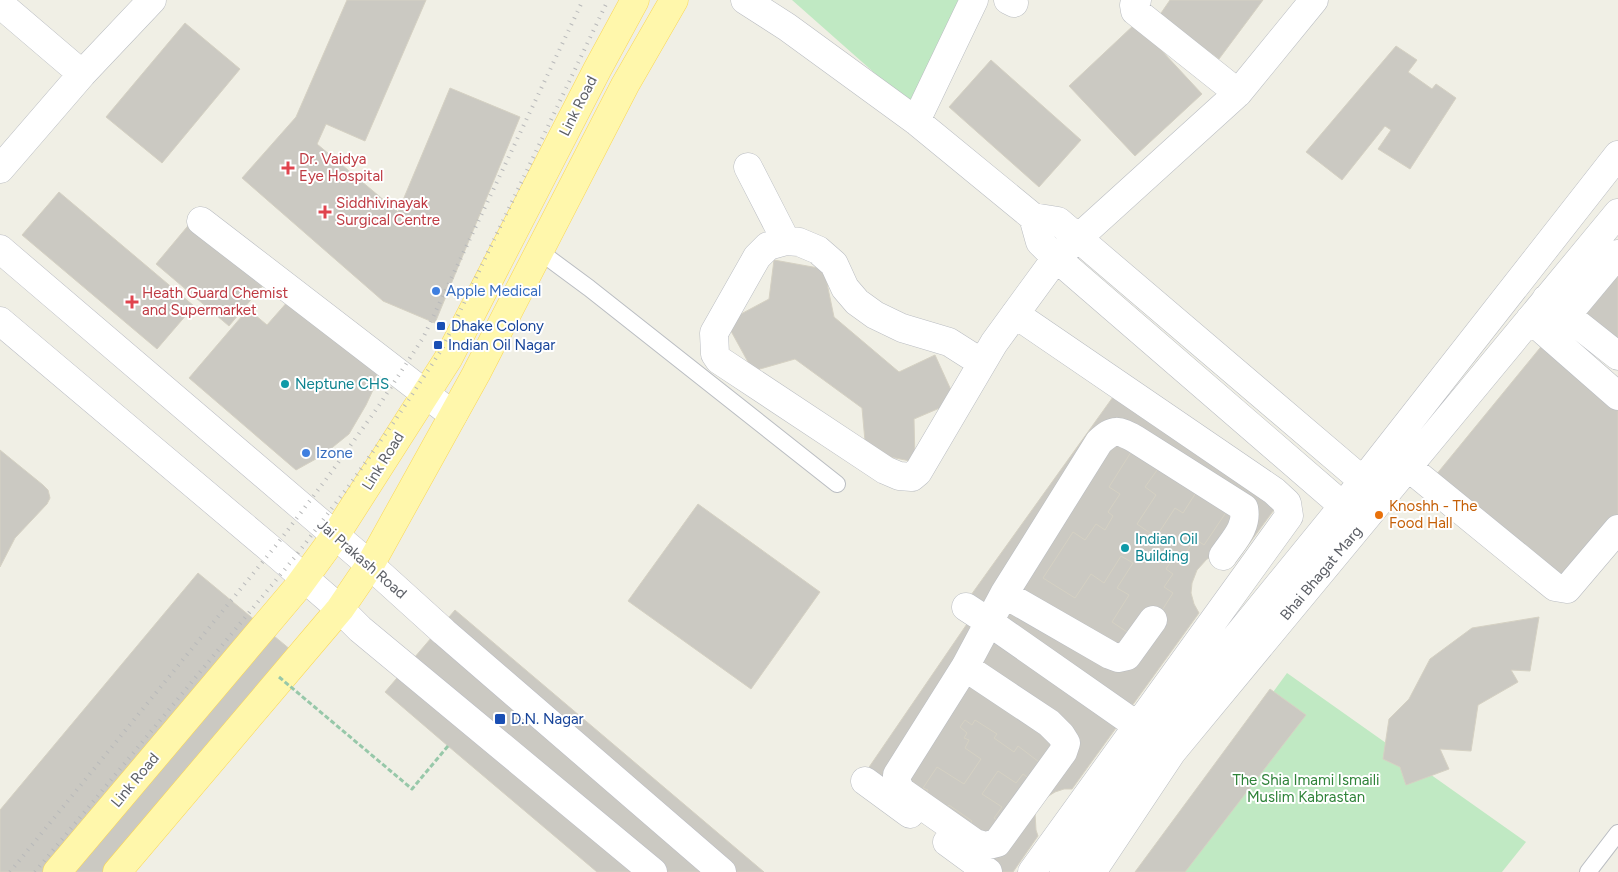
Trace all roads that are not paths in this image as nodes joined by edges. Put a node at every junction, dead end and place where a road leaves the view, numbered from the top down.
1 (152, 0) edge
2 (635, 0) edge
3 (674, 0) edge
4 (745, 0) edge
5 (974, 0) edge
6 (1136, 0) edge
7 (1314, 0) edge
8 (0, 4) edge
9 (82, 74) junction
10 (1238, 93) junction
11 (916, 121) junction
12 (1618, 155) edge
13 (748, 167) dead end
14 (0, 170) edge
15 (1618, 212) edge
16 (1033, 217) junction
17 (201, 221) dead end
18 (1078, 239) junction
19 (786, 241) junction
20 (0, 250) edge
21 (539, 251) junction
22 (1618, 254) edge
23 (1056, 258) junction
24 (1548, 311) junction
25 (1014, 314) junction
26 (2, 327) edge
27 (1618, 356) edge
28 (982, 363) junction
29 (1443, 377) junction
30 (426, 394) junction
31 (1467, 396) junction
32 (1618, 396) edge
33 (453, 415) junction
34 (1408, 467) junction
35 (1363, 480) junction
36 (837, 484) dead end
37 (1383, 498) junction
38 (1353, 514) junction
39 (1618, 529) edge
40 (335, 536) junction
41 (1223, 556) dead end
42 (370, 565) junction
43 (303, 578) junction
44 (1004, 594) junction
45 (966, 608) dead end
46 (340, 609) junction
47 (1153, 620) dead end
48 (989, 622) junction
49 (965, 667) junction
50 (1155, 738) junction
51 (865, 780) dead end
52 (1618, 833) edge
53 (58, 872) edge
54 (117, 872) edge
55 (653, 872) edge
56 (722, 872) edge
57 (988, 872) edge
58 (1032, 872) edge
59 (1064, 872) edge
60 (1092, 872) edge
61 (1588, 872) edge

1 - 9 street
2 - 30 main road, Link Road
3 - 21 main road
4 - 11 street
5 - 11 street
6 - 10 street
7 - 10 street
8 - 9 street
9 - 14 street
10 - 18 street
11 - 16 street
12 - 29 street
13 - 19 street
15 - 24 street, Bhai Bhagat Marg
16 - 18 street
16 - 23 street
17 - 30 street
18 - 23 street
18 - 35 street
19 - 28 street
19 - 28 street
20 - 40 street, Jai Prakash Road
21 - 33 main road
21 - 36 lane
22 - 24 street
23 - 25 street
23 - 38 street
24 - 27 street
24 - 31 street, Bhai Bhagat Marg
24 - 32 street
25 - 28 street
25 - 50 street
26 - 43 street
29 - 31 street
29 - 35 street
30 - 33 street
30 - 40 main road, Link Road
31 - 34 street, Bhai Bhagat Marg
33 - 42 main road
34 - 37 street, Bhai Bhagat Marg
34 - 39 street
35 - 37 street
35 - 38 street
37 - 38 street, Bhai Bhagat Marg
38 - 50 street, Bhai Bhagat Marg
40 - 42 street, Jai Prakash Road
40 - 43 main road, Link Road
41 - 44 street
42 - 46 main road
42 - 56 street, Jai Prakash Road
43 - 46 street
43 - 53 main road, Link Road
44 - 47 street
44 - 48 street
45 - 48 street
46 - 54 main road
46 - 55 street
48 - 49 street
48 - 50 street
49 - 49 street
50 - 58 street
50 - 59 street
50 - 60 street, Bhai Bhagat Marg
51 - 57 street
52 - 61 lane

